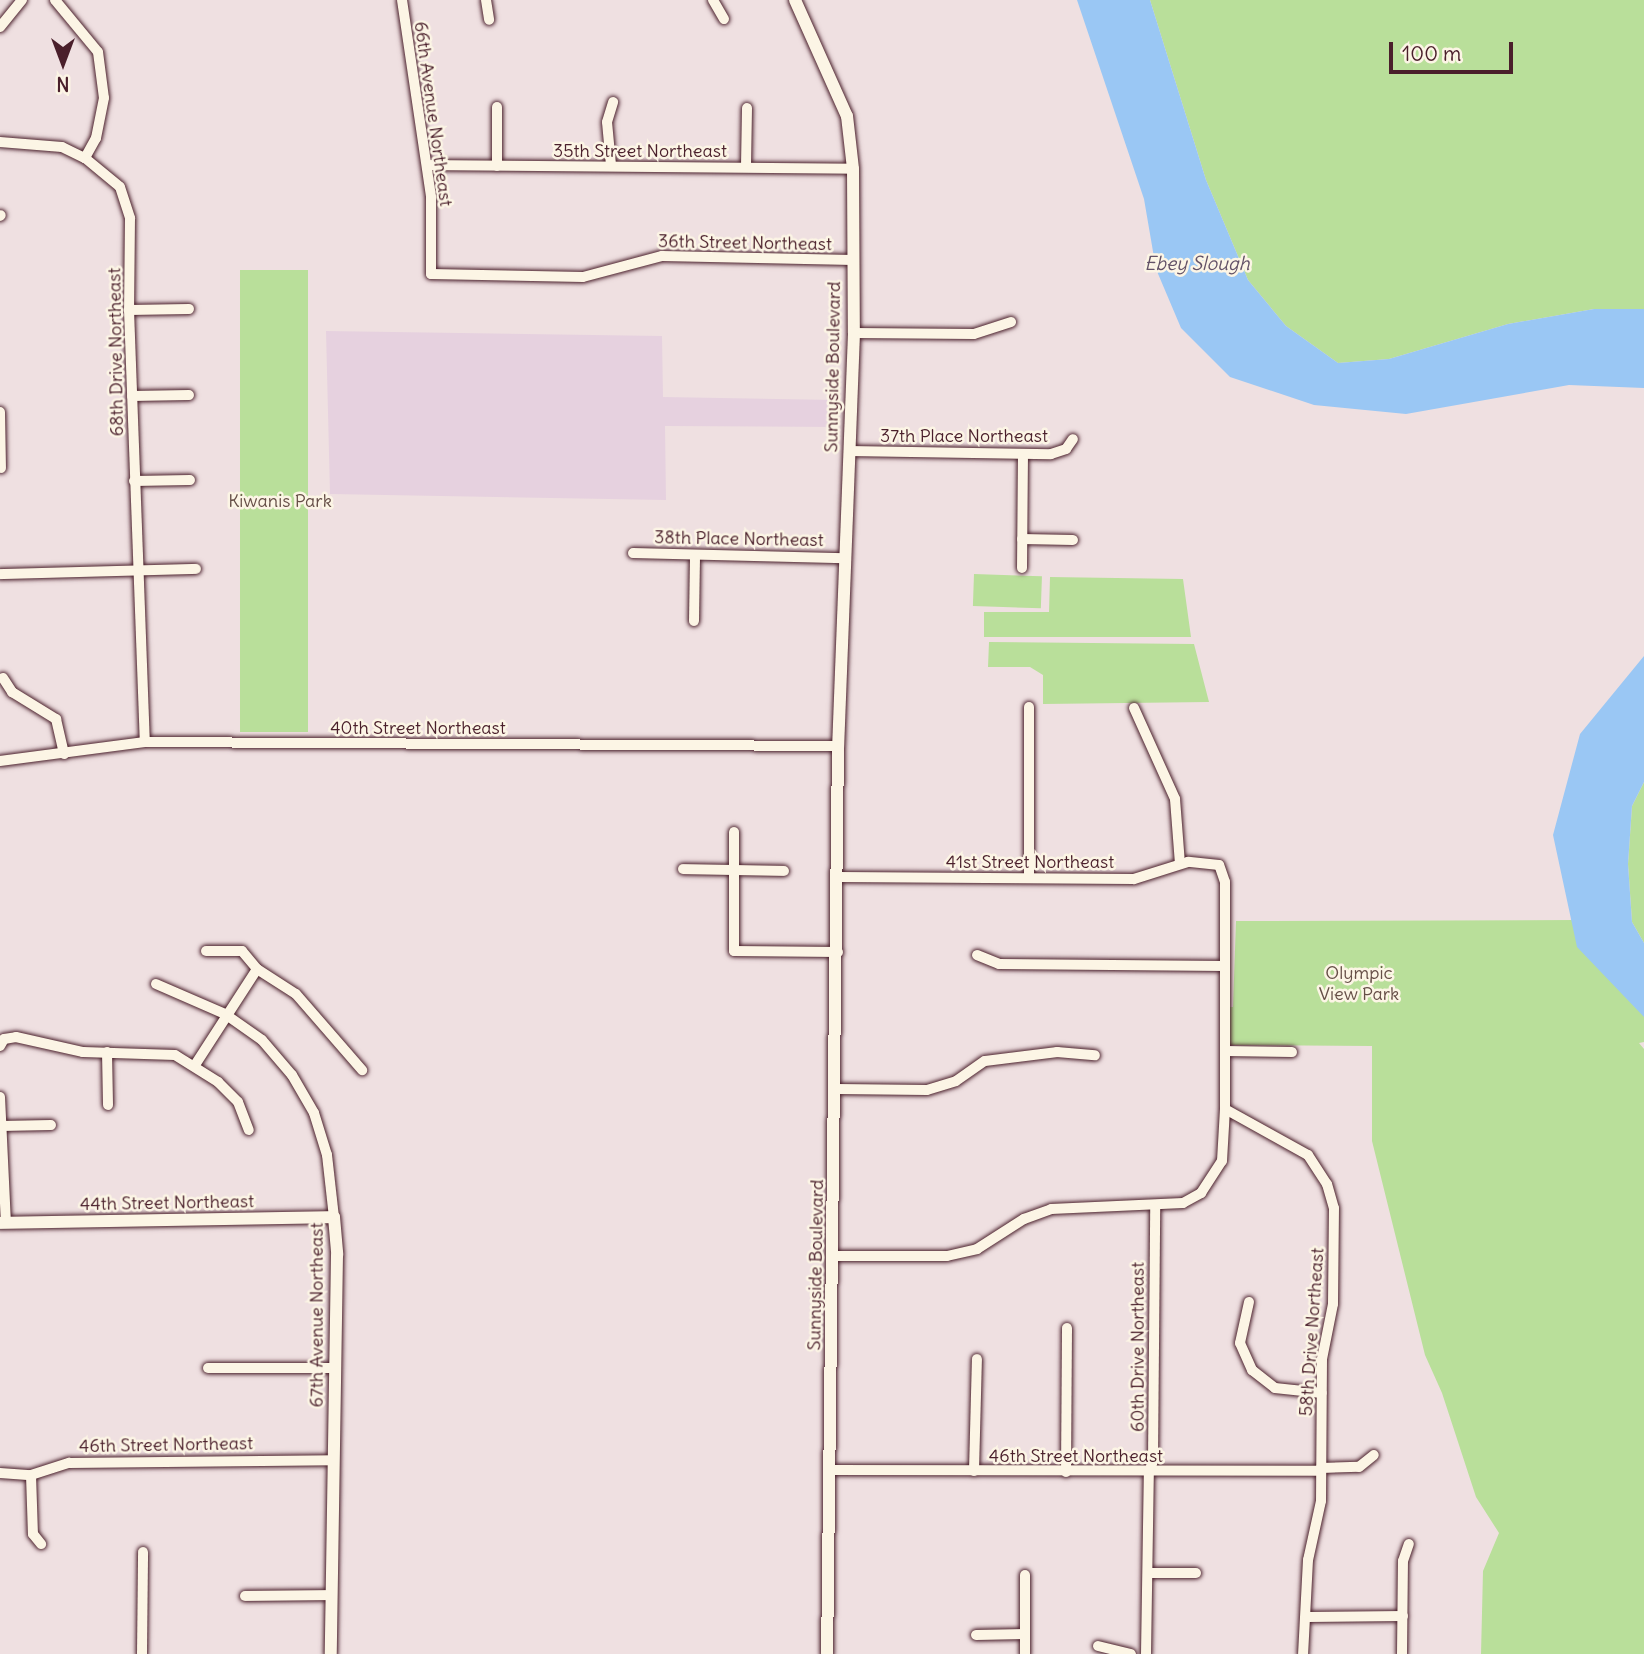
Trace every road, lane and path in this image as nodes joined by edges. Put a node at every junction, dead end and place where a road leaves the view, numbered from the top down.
1 (22, 0) edge
2 (55, 0) edge
3 (402, 0) edge
4 (486, 0) edge
5 (713, 0) edge
6 (795, 0) edge
7 (724, 19) dead end
8 (489, 20) dead end
9 (0, 27) edge
10 (613, 102) dead end
11 (497, 107) dead end
12 (747, 108) dead end
13 (0, 142) edge
14 (85, 158) junction
15 (427, 165) junction
16 (497, 166) junction
17 (611, 166) junction
18 (746, 166) junction
19 (853, 169) junction
20 (853, 260) junction
21 (431, 274) joint
22 (189, 309) dead end
23 (129, 310) junction
24 (1011, 322) dead end
25 (853, 333) junction
26 (189, 395) dead end
27 (132, 396) junction
28 (0, 412) edge
29 (1073, 439) dead end
30 (849, 451) junction
31 (1023, 454) junction
32 (1, 468) edge
33 (190, 480) dead end
34 (134, 481) junction
35 (1022, 539) junction
36 (1073, 540) dead end
37 (633, 553) dead end
38 (695, 555) junction
39 (845, 558) junction
40 (1022, 568) dead end
41 (196, 569) dead end
42 (138, 570) junction
43 (0, 574) edge
44 (694, 621) dead end
45 (3, 678) dead end
46 (1029, 707) dead end
47 (1134, 708) dead end
48 (145, 742) junction
49 (838, 746) junction
50 (64, 754) junction
51 (0, 761) edge
52 (734, 832) dead end
53 (1180, 864) junction
54 (683, 869) dead end
55 (734, 869) junction
56 (784, 870) dead end
57 (838, 877) junction
58 (1029, 878) junction
59 (206, 951) dead end
60 (838, 951) junction
61 (977, 955) dead end
62 (1225, 966) junction
63 (257, 969) junction
64 (156, 985) dead end
65 (225, 1014) junction
66 (2, 1042) edge
67 (1225, 1051) junction
68 (107, 1052) junction
69 (1292, 1052) dead end
70 (1095, 1055) dead end
71 (195, 1065) junction
72 (362, 1070) dead end
73 (837, 1089) junction
74 (0, 1097) edge
75 (108, 1105) dead end
76 (1225, 1109) junction
77 (51, 1125) dead end
78 (1, 1126) edge
79 (249, 1130) dead end
80 (1154, 1207) junction
81 (334, 1217) junction
82 (3, 1223) edge
83 (835, 1256) junction
84 (1249, 1302) dead end
85 (1067, 1328) dead end
86 (977, 1359) dead end
87 (208, 1368) dead end
88 (335, 1368) junction
89 (1322, 1394) junction
90 (1374, 1455) dead end
91 (334, 1460) junction
92 (1321, 1469) junction
93 (830, 1470) junction
94 (974, 1471) junction
95 (1066, 1472) junction
96 (1149, 1472) junction
97 (0, 1473) edge
98 (31, 1475) junction
99 (41, 1544) dead end
100 (1409, 1544) dead end
101 (143, 1552) dead end
102 (1150, 1573) junction
103 (1196, 1573) dead end
104 (1025, 1575) dead end
105 (332, 1595) junction
106 (245, 1596) dead end
107 (1403, 1616) junction
108 (1308, 1617) junction
109 (1025, 1634) junction
110 (976, 1635) dead end
111 (1098, 1646) dead end
112 (142, 1654) edge
113 (331, 1654) edge
114 (827, 1654) edge
115 (1025, 1654) edge
116 (1131, 1654) edge
117 (1146, 1654) edge
118 (1303, 1654) edge
119 (1402, 1654) edge

1 - 9 street
2 - 14 street
3 - 15 street, 66th Avenue Northeast
4 - 8 street
5 - 7 street
6 - 19 street, Sunnyside Boulevard
10 - 17 street
11 - 16 street
12 - 18 street
13 - 14 street
14 - 23 street, 68th Drive Northeast
15 - 16 street, 35th Street Northeast
15 - 21 street, 66th Avenue Northeast
16 - 17 street, 35th Street Northeast
17 - 18 street, 35th Street Northeast
18 - 19 street, 35th Street Northeast
19 - 20 street, Sunnyside Boulevard
20 - 21 street, 36th Street Northeast
20 - 25 street, Sunnyside Boulevard
22 - 23 street
23 - 27 street, 68th Drive Northeast
24 - 25 street
25 - 30 street, Sunnyside Boulevard
26 - 27 street
27 - 34 street, 68th Drive Northeast
28 - 32 street
29 - 31 street, 37th Place Northeast
30 - 31 street, 37th Place Northeast
30 - 39 street, Sunnyside Boulevard
31 - 35 street
33 - 34 street
34 - 42 street, 68th Drive Northeast
35 - 36 street
35 - 40 street
37 - 38 street, 38th Place Northeast
38 - 39 street, 38th Place Northeast
38 - 44 street
39 - 49 street, Sunnyside Boulevard
41 - 42 street
42 - 43 street
42 - 48 street, 68th Drive Northeast
45 - 50 street
46 - 58 street
47 - 53 street
48 - 49 street, 40th Street Northeast
48 - 50 street, 40th Street Northeast
49 - 57 street, Sunnyside Boulevard
50 - 51 street, 40th Street Northeast
52 - 55 street
53 - 58 street, 41st Street Northeast
53 - 62 street, 41st Street Northeast
54 - 55 street
55 - 56 street
55 - 60 street
57 - 58 street, 41st Street Northeast
57 - 60 street, Sunnyside Boulevard
59 - 63 street
60 - 73 street, Sunnyside Boulevard
61 - 62 street
62 - 67 street
63 - 65 street
63 - 72 street
64 - 65 street, 67th Avenue Northeast
65 - 71 street
65 - 81 street, 67th Avenue Northeast
66 - 68 street
67 - 69 street
67 - 76 street
68 - 71 street
68 - 75 street
70 - 73 street
71 - 79 street
73 - 83 street, Sunnyside Boulevard
74 - 78 street
76 - 80 street
76 - 89 street, 58th Drive Northeast
77 - 78 street
78 - 82 street
80 - 83 street
80 - 96 street, 60th Drive Northeast
81 - 82 street, 44th Street Northeast
81 - 88 street, 67th Avenue Northeast
83 - 93 street, Sunnyside Boulevard
84 - 89 street
85 - 95 street
86 - 94 street
87 - 88 street
88 - 91 street, 67th Avenue Northeast
89 - 92 street, 58th Drive Northeast
90 - 92 street, 46th Street Northeast
91 - 98 street, 46th Street Northeast
91 - 105 street, 67th Avenue Northeast
92 - 96 street, 46th Street Northeast
92 - 108 street, 58th Drive Northeast
93 - 94 street, 46th Street Northeast
93 - 114 street, Sunnyside Boulevard
94 - 95 street, 46th Street Northeast
95 - 96 street, 46th Street Northeast
96 - 102 street, 60th Drive Northeast
97 - 98 street, 46th Street Northeast
98 - 99 street
100 - 107 street
101 - 112 street
102 - 103 street
102 - 117 street, 60th Drive Northeast
104 - 109 street
105 - 106 street
105 - 113 street, 67th Avenue Northeast
107 - 108 street
107 - 119 street
108 - 118 street, 58th Drive Northeast
109 - 110 street
109 - 115 street
111 - 116 street

